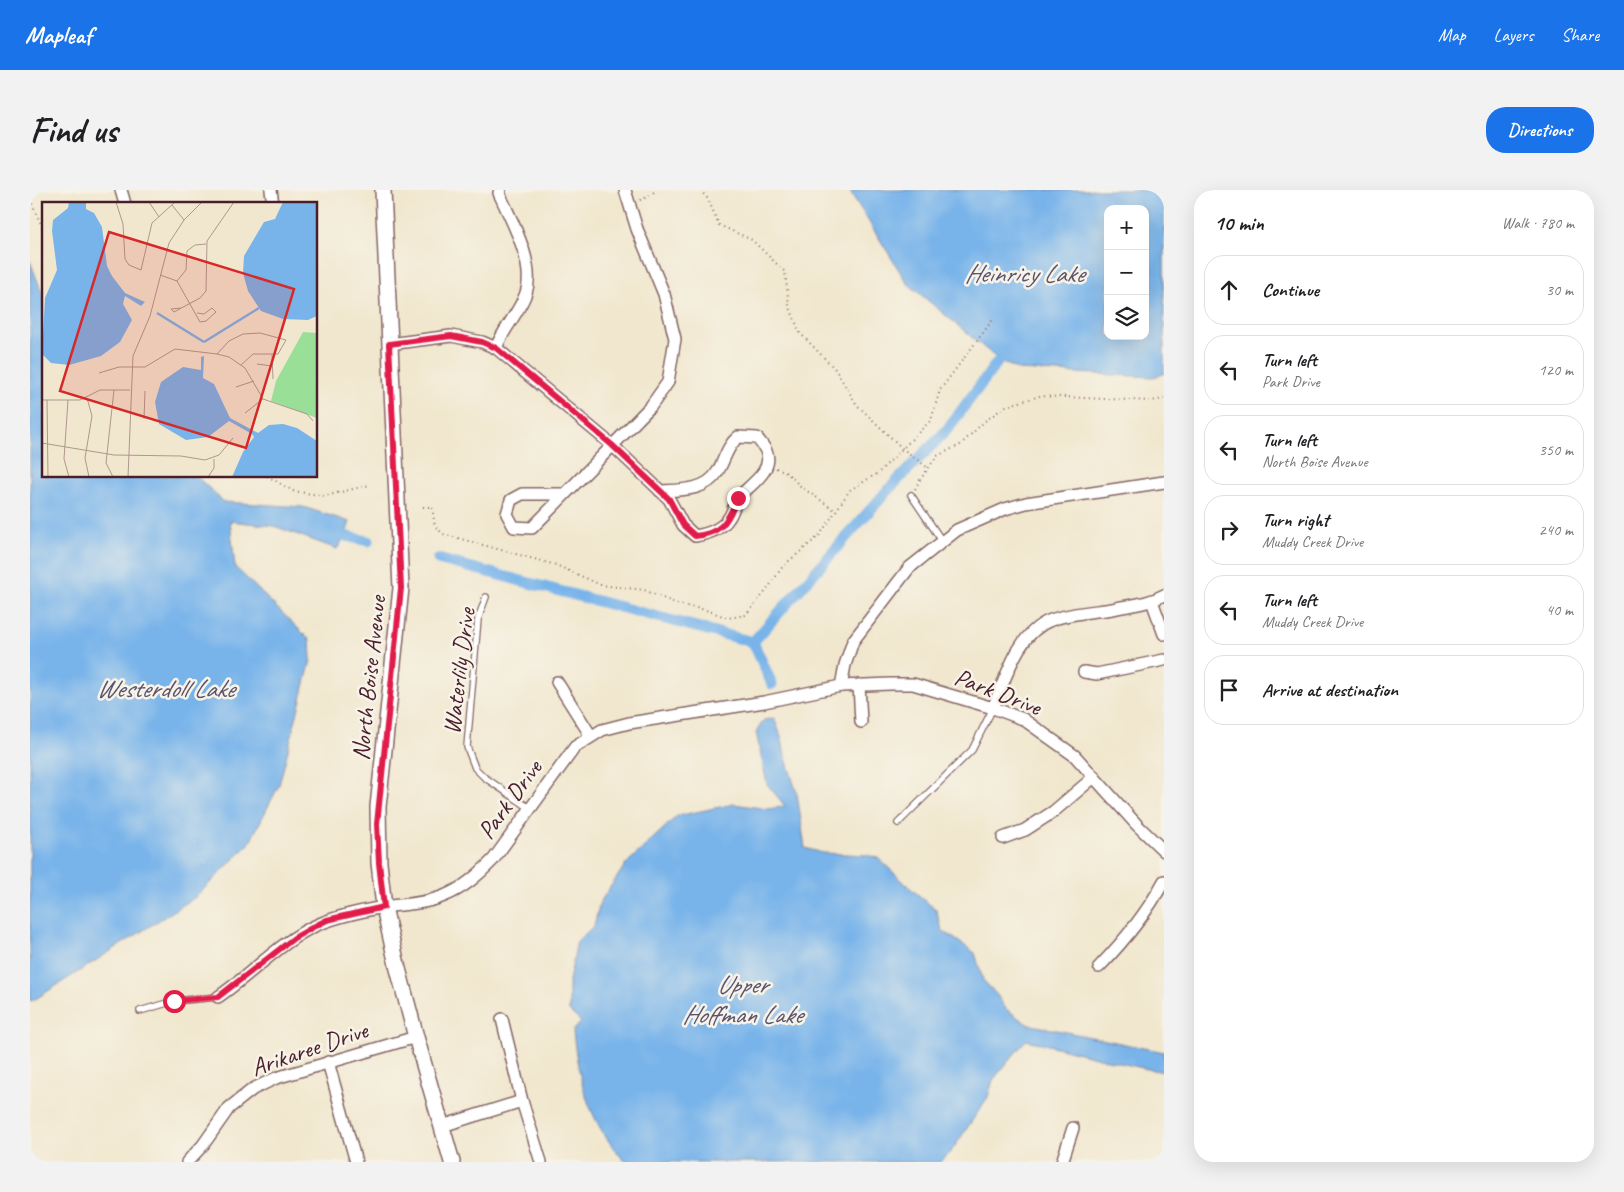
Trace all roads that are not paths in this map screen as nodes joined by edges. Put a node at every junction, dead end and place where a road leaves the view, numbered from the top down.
1 (121, 190) edge
2 (383, 190) edge
3 (500, 190) edge
4 (625, 190) edge
5 (125, 202) edge
6 (389, 344) junction
7 (496, 348) junction
8 (612, 445) junction
9 (1164, 482) edge
10 (660, 491) junction
11 (565, 494) junction
12 (911, 495) road end
13 (942, 540) junction
14 (1164, 595) edge
15 (486, 597) dead end
16 (1152, 601) junction
17 (1164, 634) edge
18 (1164, 660) edge
19 (1084, 672) dead end
20 (557, 682) dead end
21 (858, 685) junction
22 (841, 686) junction
23 (993, 708) junction
24 (861, 722) dead end
25 (591, 736) junction
26 (1094, 777) junction
27 (531, 809) junction
28 (898, 822) dead end
29 (1004, 838) dead end
30 (1164, 851) edge
31 (1164, 881) edge
32 (384, 907) junction
33 (1099, 967) dead end
34 (218, 997) joint
35 (140, 1011) dead end
36 (502, 1020) dead end
37 (416, 1037) junction
38 (328, 1062) junction
39 (522, 1101) junction
40 (442, 1126) junction
41 (1073, 1128) dead end
42 (193, 1160) edge
43 (356, 1162) edge
44 (452, 1162) edge
45 (541, 1162) edge
46 (1062, 1162) edge

1 - 5 street
2 - 6 street, North Boise Avenue
3 - 7 street
4 - 8 street
6 - 7 street
6 - 32 street, North Boise Avenue
7 - 8 street
8 - 10 street
8 - 11 street
9 - 13 street
10 - 10 street
11 - 11 street
12 - 13 lane
13 - 22 street
14 - 16 street
15 - 27 lane, Waterlily Drive
16 - 17 street
16 - 23 street
18 - 19 street
20 - 25 street
21 - 22 street, Park Drive
21 - 23 street, Park Drive
21 - 24 street
22 - 25 street, Park Drive
23 - 26 street, Park Drive
23 - 28 lane
25 - 27 street, Park Drive
26 - 29 street
26 - 30 street, Park Drive
27 - 32 street, Park Drive
31 - 33 street
32 - 34 street, Park Drive
32 - 37 street, North Boise Avenue
34 - 35 lane
36 - 39 street
37 - 38 street, Arikaree Drive
37 - 40 street, North Boise Avenue
38 - 42 street, Arikaree Drive
38 - 43 street
39 - 40 street
39 - 45 street
40 - 44 street, North Boise Avenue
41 - 46 street

